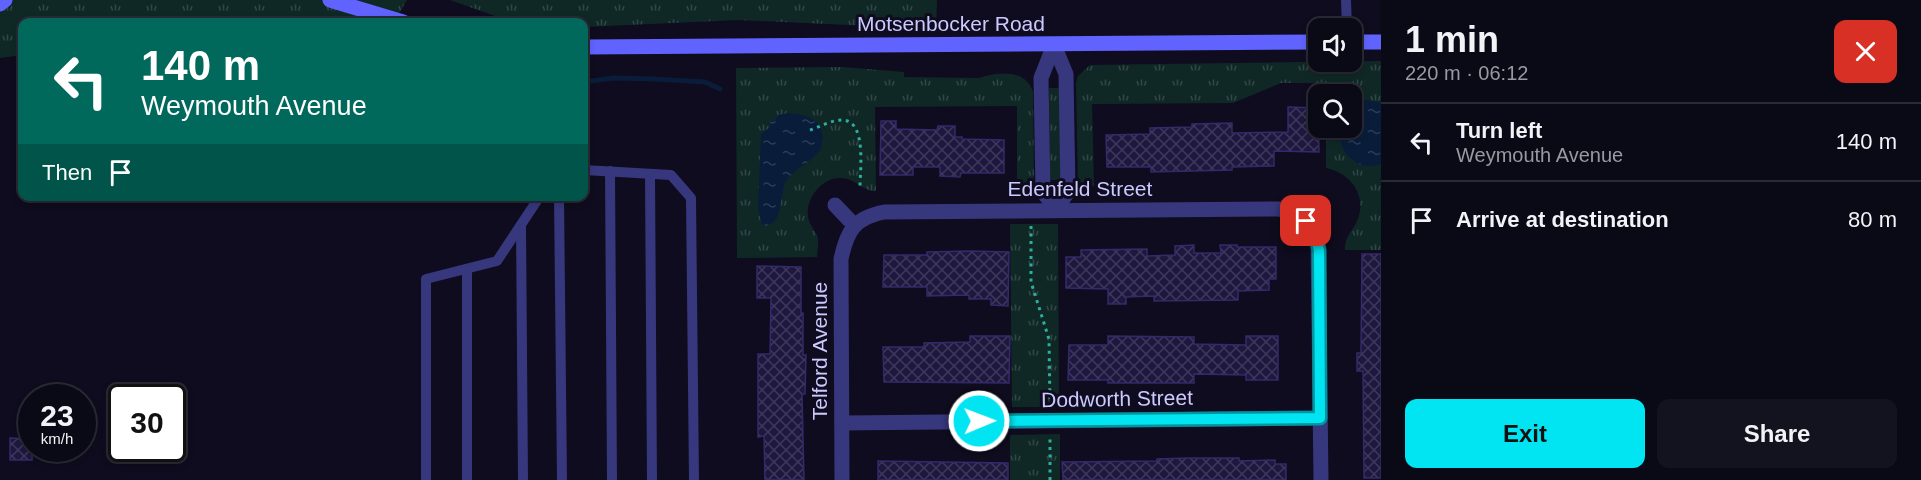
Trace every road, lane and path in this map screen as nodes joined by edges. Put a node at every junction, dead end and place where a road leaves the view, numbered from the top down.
1 (5, 0) edge
2 (330, 0) edge
3 (1346, 0) edge
4 (0, 4) edge
5 (390, 18) edge
6 (1347, 18) edge
7 (1308, 42) edge
8 (1362, 42) edge
9 (1381, 42) edge
10 (1054, 45) junction
11 (588, 47) edge
12 (810, 130) dead end
13 (588, 170) edge
14 (610, 171) junction
15 (651, 174) junction
16 (860, 187) dead end
17 (537, 201) edge
18 (559, 201) edge
19 (835, 205) dead end
20 (1322, 205) dead end
21 (1056, 209) junction
22 (1306, 221) junction
23 (1031, 223) dead end
24 (521, 224) junction
25 (854, 225) junction
26 (467, 269) junction
27 (1050, 407) dead end
28 (1320, 418) junction
29 (842, 423) junction
30 (1050, 434) dead end
31 (426, 480) edge
32 (467, 480) edge
33 (523, 480) edge
34 (562, 480) edge
35 (612, 480) edge
36 (652, 480) edge
37 (694, 480) edge
38 (842, 480) edge
39 (1050, 480) edge
40 (1321, 480) edge

1 - 4 main road
2 - 5 main road
3 - 6 lane
7 - 10 main road, Motsenbocker Road
8 - 9 main road
10 - 11 main road, Motsenbocker Road
10 - 21 street
10 - 21 street
12 - 16 path
13 - 14 lane
14 - 15 lane
14 - 35 lane
15 - 36 lane
15 - 37 lane
17 - 24 lane
18 - 34 lane
19 - 25 street
20 - 22 street
21 - 22 street, Edenfeld Street
21 - 25 street, Edenfeld Street
22 - 28 street
23 - 27 path
24 - 26 lane
24 - 33 lane
25 - 29 street, Telford Avenue
26 - 31 lane
26 - 32 lane
28 - 29 street, Dodworth Street
28 - 40 street
29 - 38 street, Telford Avenue
30 - 39 path

